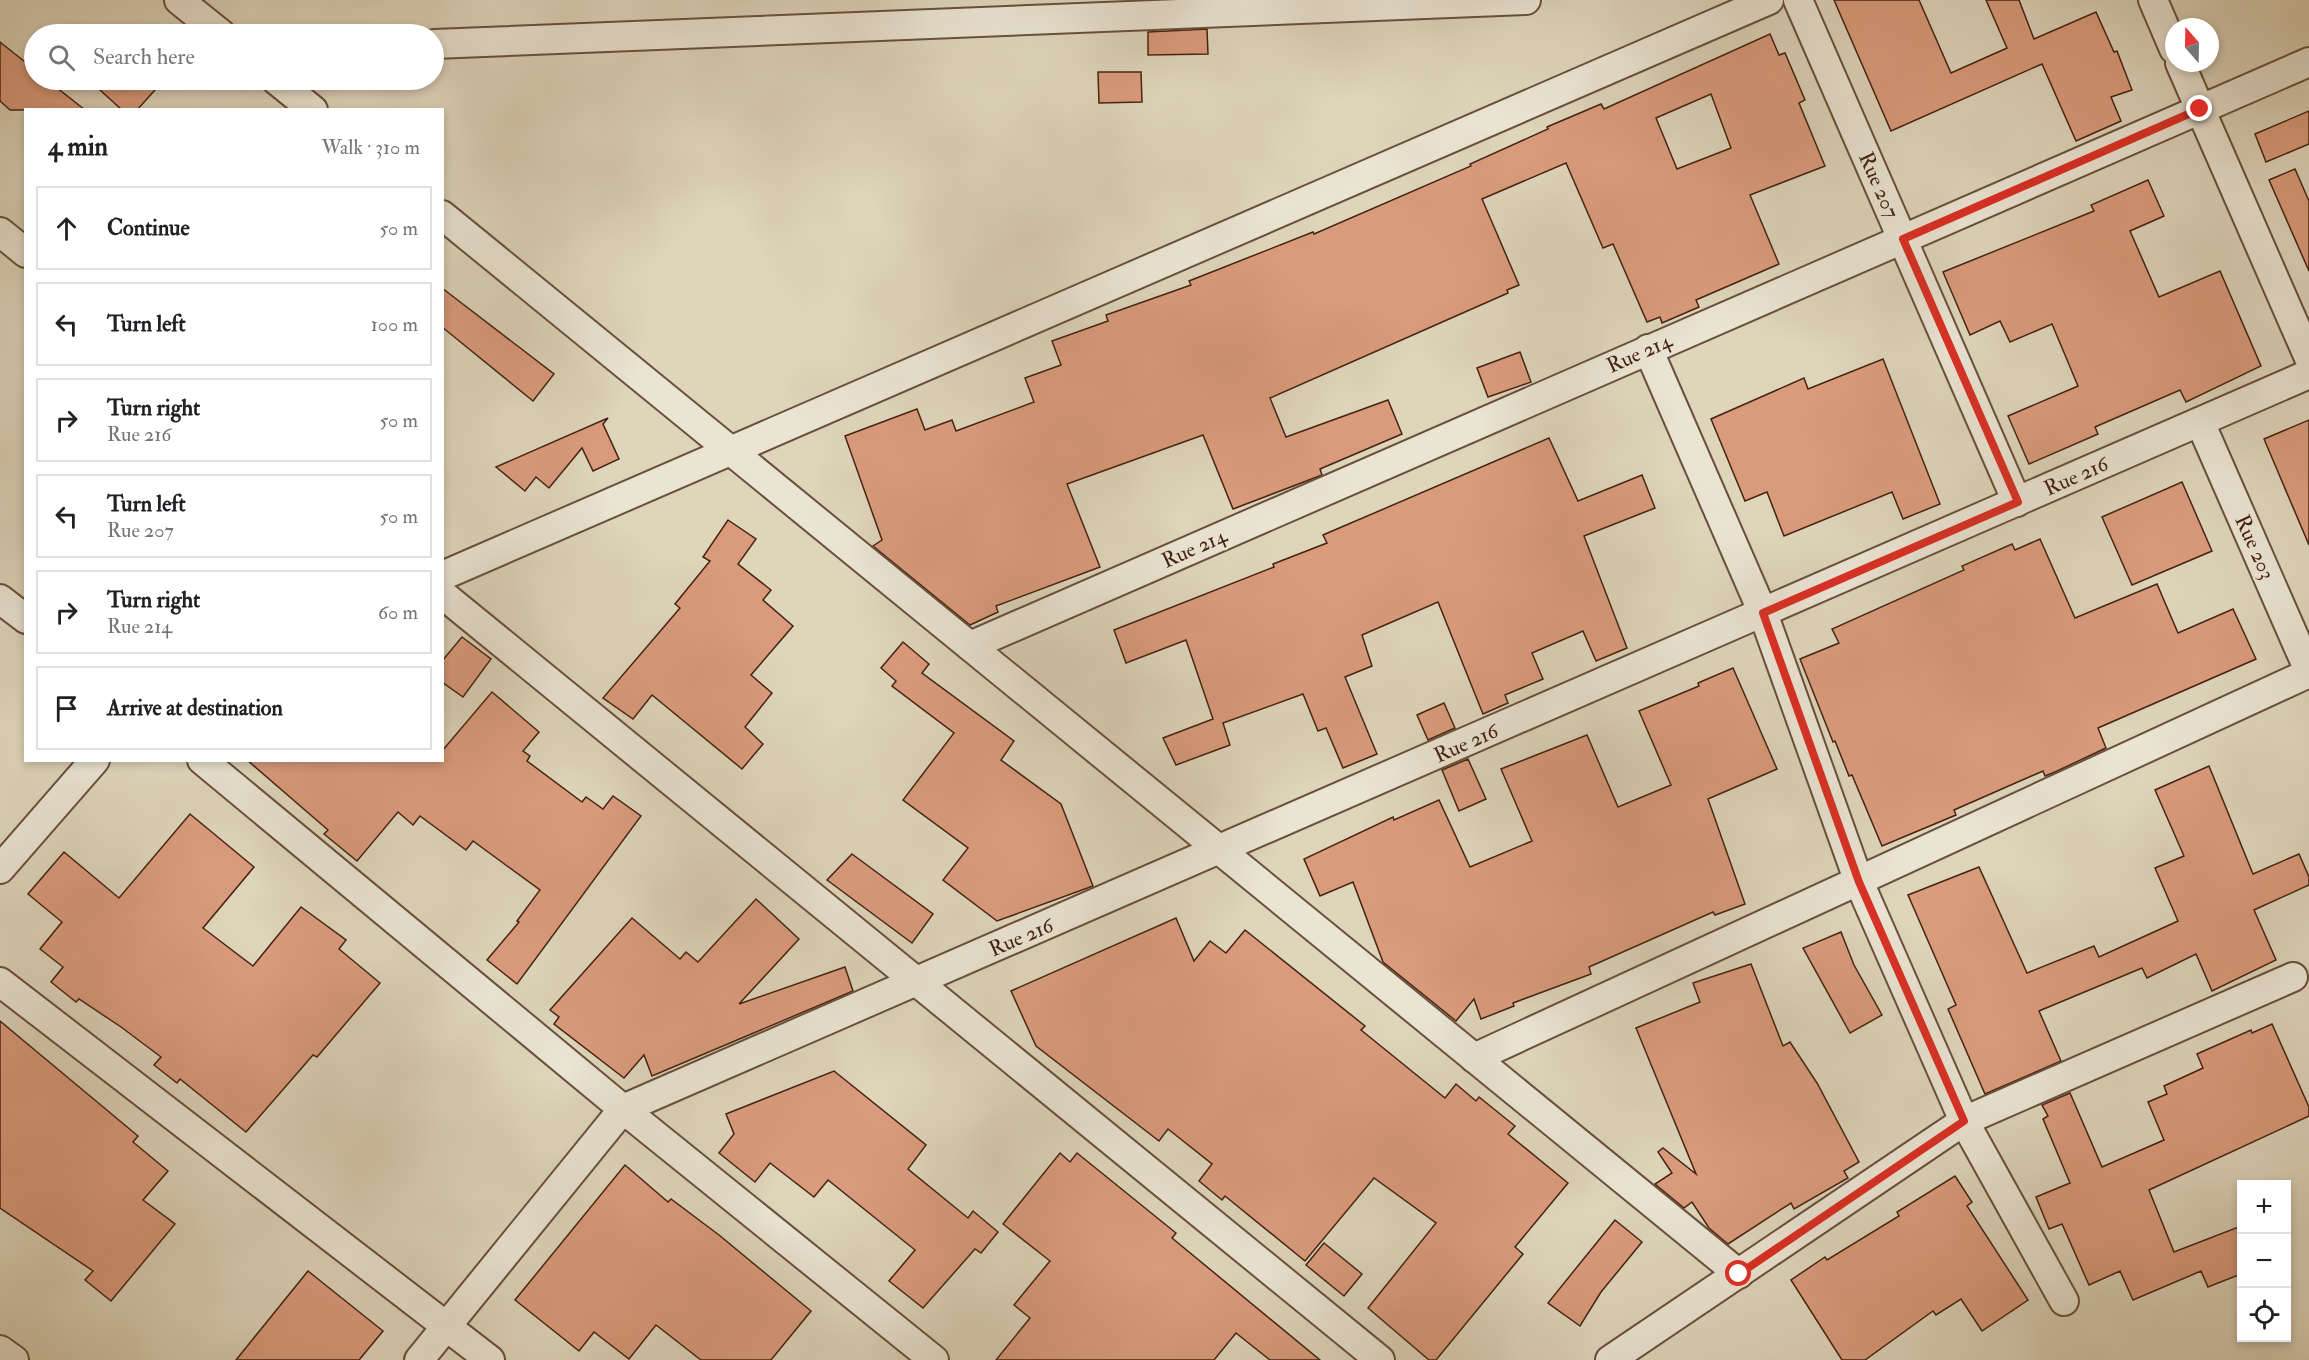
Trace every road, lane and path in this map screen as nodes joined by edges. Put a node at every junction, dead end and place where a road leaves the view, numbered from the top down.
1 (179, 0) edge
2 (1526, 0) edge
3 (1769, 0) edge
4 (1798, 0) edge
5 (2152, 0) edge
6 (209, 24) edge
7 (2165, 30) edge
8 (444, 44) edge
9 (2309, 62) edge
10 (2184, 72) edge
11 (288, 90) edge
12 (311, 108) edge
13 (2200, 109) junction
14 (444, 217) edge
15 (0, 232) edge
16 (1903, 239) junction
17 (24, 251) edge
18 (1648, 349) junction
19 (2309, 358) edge
20 (2309, 374) edge
21 (2200, 422) junction
22 (730, 450) junction
23 (2018, 502) junction
24 (444, 575) edge
25 (444, 596) edge
26 (0, 599) edge
27 (1763, 613) junction
28 (24, 617) edge
29 (969, 646) junction
30 (2309, 672) edge
31 (94, 762) edge
32 (204, 762) edge
33 (1220, 850) junction
34 (0, 869) edge
35 (1859, 882) junction
36 (2293, 977) dead end
37 (0, 982) edge
38 (917, 982) junction
39 (1474, 1058) junction
40 (622, 1110) junction
41 (1964, 1121) junction
42 (1739, 1274) junction
43 (2064, 1301) dead end
44 (447, 1325) junction
45 (0, 1350) edge
46 (14, 1360) edge
47 (419, 1360) edge
48 (490, 1360) edge
49 (934, 1360) edge
50 (1380, 1360) edge
51 (1610, 1360) edge

1 - 6 street
2 - 8 street
3 - 22 street
4 - 16 street, Rue 207
5 - 7 street
9 - 13 street, Rue 214
10 - 13 street
11 - 12 street
13 - 16 street, Rue 214
13 - 19 street
14 - 22 street
15 - 17 street
16 - 18 street, Rue 214
16 - 23 street, Rue 207
18 - 27 street
18 - 29 street, Rue 214
20 - 21 street, Rue 216
21 - 23 street, Rue 216
21 - 30 street, Rue 203
22 - 24 street
22 - 29 street
23 - 27 street, Rue 216
25 - 38 street
26 - 28 street
27 - 33 street, Rue 216
27 - 35 street
29 - 33 street
30 - 35 street
31 - 34 street
32 - 40 street
33 - 38 street, Rue 216
33 - 39 street
35 - 39 street
35 - 41 street
36 - 41 street
37 - 44 street
38 - 40 street, Rue 216
38 - 50 street
39 - 42 street
40 - 44 street
40 - 49 street
41 - 42 street
41 - 43 street
42 - 51 street
44 - 47 street
44 - 48 street
45 - 46 street

